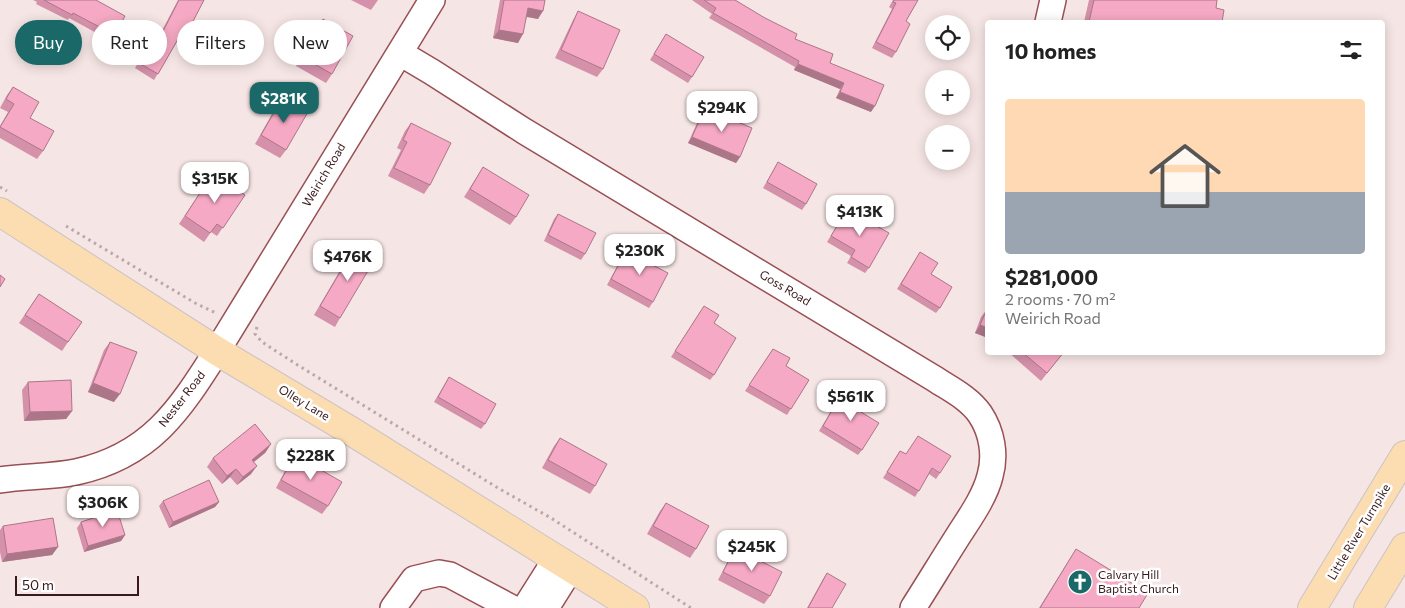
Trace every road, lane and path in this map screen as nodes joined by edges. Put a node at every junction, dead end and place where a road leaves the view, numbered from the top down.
1 (432, 0) edge
2 (1053, 0) edge
3 (1048, 20) edge
4 (400, 54) junction
5 (0, 187) edge
6 (4, 202) edge
7 (58, 222) dead end
8 (221, 315) dead end
9 (255, 334) dead end
10 (217, 351) junction
11 (1405, 455) edge
12 (0, 480) edge
13 (1405, 548) edge
14 (564, 564) junction
15 (481, 601) edge
16 (394, 608) edge
17 (512, 608) edge
18 (525, 608) edge
19 (546, 608) edge
20 (635, 608) edge
21 (691, 608) edge
22 (914, 608) edge
23 (1312, 608) edge
24 (1368, 608) edge

1 - 4 street, Weirich Road
2 - 3 street
4 - 10 street, Weirich Road
4 - 22 street, Goss Road
5 - 6 path
6 - 10 main road, Olley Lane
7 - 8 path
9 - 21 path
10 - 12 street, Nester Road
10 - 14 main road, Olley Lane
11 - 23 main road, Little River Turnpike
13 - 24 main road
14 - 18 street
14 - 19 street
14 - 20 main road, Olley Lane
15 - 16 street
15 - 17 street

